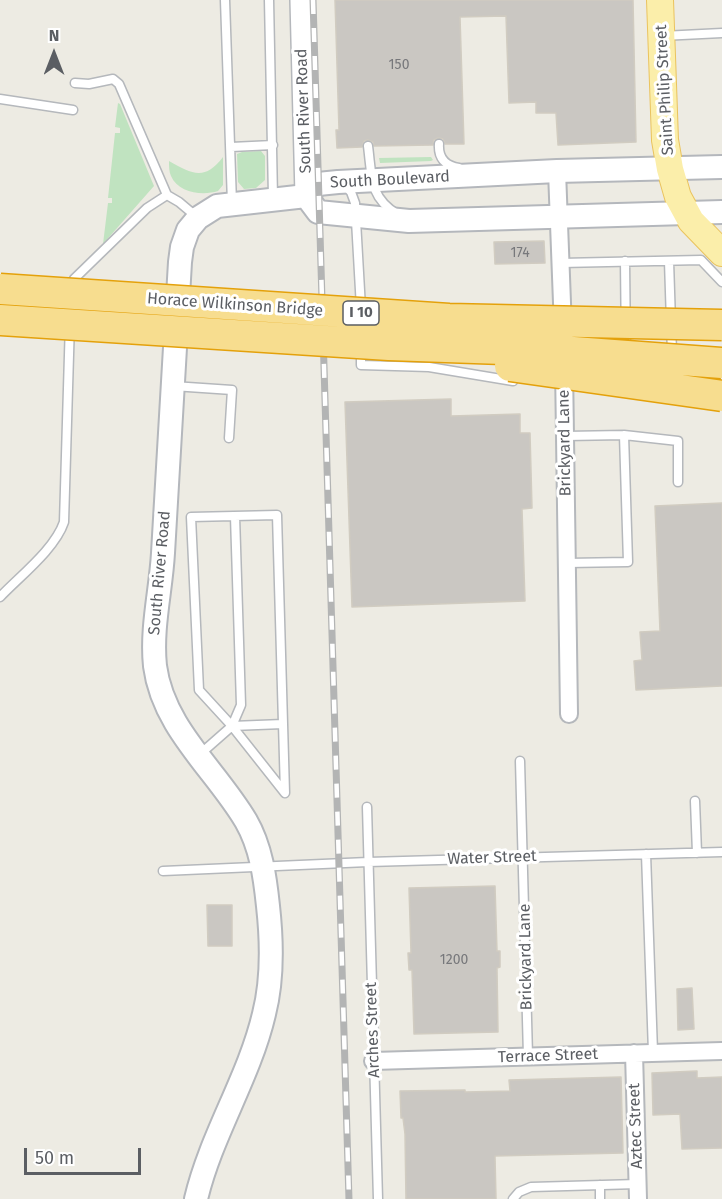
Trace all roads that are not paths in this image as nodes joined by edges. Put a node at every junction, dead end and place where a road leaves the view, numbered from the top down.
1 (225, 0) edge
2 (269, 0) edge
3 (301, 0) edge
4 (660, 0) edge
5 (722, 33) edge
6 (662, 36) junction
7 (75, 83) dead end
8 (0, 99) edge
9 (73, 110) dead end
10 (439, 144) dead end
11 (273, 145) junction
12 (368, 146) dead end
13 (231, 147) junction
14 (722, 167) edge
15 (669, 169) junction
16 (557, 171) junction
17 (342, 181) junction
18 (372, 181) junction
19 (167, 195) junction
20 (306, 196) junction
21 (273, 201) junction
22 (232, 203) junction
23 (722, 212) edge
24 (686, 213) junction
25 (357, 217) junction
26 (559, 217) junction
27 (198, 218) junction
28 (414, 220) junction
29 (722, 253) edge
30 (625, 261) junction
31 (669, 261) junction
32 (561, 263) junction
33 (722, 282) edge
34 (0, 289) edge
35 (0, 320) edge
36 (361, 321) dead end
37 (722, 325) edge
38 (361, 332) dead end
39 (389, 345) junction
40 (626, 363) dead end
41 (722, 363) edge
42 (672, 367) dead end
43 (627, 374) dead end
44 (673, 379) dead end
45 (519, 381) dead end
46 (173, 386) junction
47 (722, 396) edge
48 (627, 397) dead end
49 (673, 402) dead end
50 (624, 435) junction
51 (566, 436) junction
52 (229, 438) dead end
53 (678, 482) dead end
54 (235, 516) junction
55 (567, 563) junction
56 (0, 597) edge
57 (569, 714) dead end
58 (284, 724) junction
59 (232, 726) junction
60 (199, 755) junction
61 (520, 761) dead end
62 (695, 801) dead end
63 (367, 807) dead end
64 (722, 852) edge
65 (697, 853) junction
66 (646, 854) junction
67 (524, 857) junction
68 (368, 862) junction
69 (263, 867) junction
70 (163, 871) dead end
71 (722, 1051) edge
72 (653, 1052) junction
73 (634, 1053) junction
74 (528, 1056) junction
75 (373, 1061) junction
76 (600, 1185) junction
77 (638, 1191) edge
78 (196, 1199) edge
79 (378, 1199) edge
80 (513, 1199) edge
81 (600, 1199) edge

1 - 13 lane
2 - 11 lane
3 - 20 street, South River Road
4 - 6 main road, Saint Philip Street
5 - 6 lane
6 - 15 main road, Saint Philip Street
7 - 19 lane
8 - 9 lane
10 - 16 lane
11 - 13 lane
11 - 21 lane
12 - 18 lane
13 - 22 lane
14 - 15 main road, South Boulevard
15 - 16 main road, South Boulevard
15 - 24 main road, Saint Philip Street
16 - 18 main road, South Boulevard
16 - 26 street, Brickyard Lane
17 - 18 main road, South Boulevard
17 - 20 main road, South Boulevard
17 - 25 lane
18 - 28 lane
19 - 27 lane
19 - 56 lane
20 - 21 main road, South River Road
20 - 25 main road, South Boulevard
21 - 22 main road, South River Road
22 - 27 main road, South River Road
23 - 24 main road, South Boulevard
24 - 26 main road, South Boulevard
24 - 29 main road, Saint Philip Street
25 - 28 main road, South Boulevard
25 - 36 lane
26 - 28 main road, South Boulevard
26 - 32 street, Brickyard Lane
27 - 46 main road, South River Road
30 - 31 lane
30 - 32 lane
30 - 40 lane
31 - 33 lane
31 - 42 lane
32 - 51 street, Brickyard Lane
34 - 37 highway, Horace Wilkinson Bridge / I 10, bridge
35 - 39 highway, Horace Wilkinson Bridge / I 10, bridge
38 - 45 lane
39 - 41 highway, I 10, bridge
39 - 47 highway, bridge
43 - 48 lane
44 - 49 lane
46 - 52 lane
46 - 60 main road, South River Road
50 - 51 lane
50 - 53 lane
50 - 55 lane
51 - 55 street, Brickyard Lane
54 - 58 lane
54 - 59 lane
54 - 59 lane
55 - 57 street, Brickyard Lane
58 - 59 lane
58 - 59 lane
59 - 60 lane
60 - 69 main road, South River Road
61 - 67 lane, Brickyard Lane
62 - 65 lane
63 - 68 lane, Arches Street
64 - 65 lane, Water Street
65 - 66 lane, Water Street
66 - 67 lane, Water Street
66 - 72 lane
67 - 68 lane, Water Street
67 - 74 lane, Brickyard Lane
68 - 69 lane, Water Street
68 - 75 lane, Arches Street
69 - 70 lane, Water Street
69 - 78 main road, South River Road
71 - 72 street, Terrace Street
72 - 73 street, Terrace Street
73 - 74 street, Terrace Street
73 - 77 street, Aztec Street
74 - 75 street, Terrace Street
75 - 79 lane, Arches Street
76 - 77 lane
76 - 80 lane
76 - 81 lane

